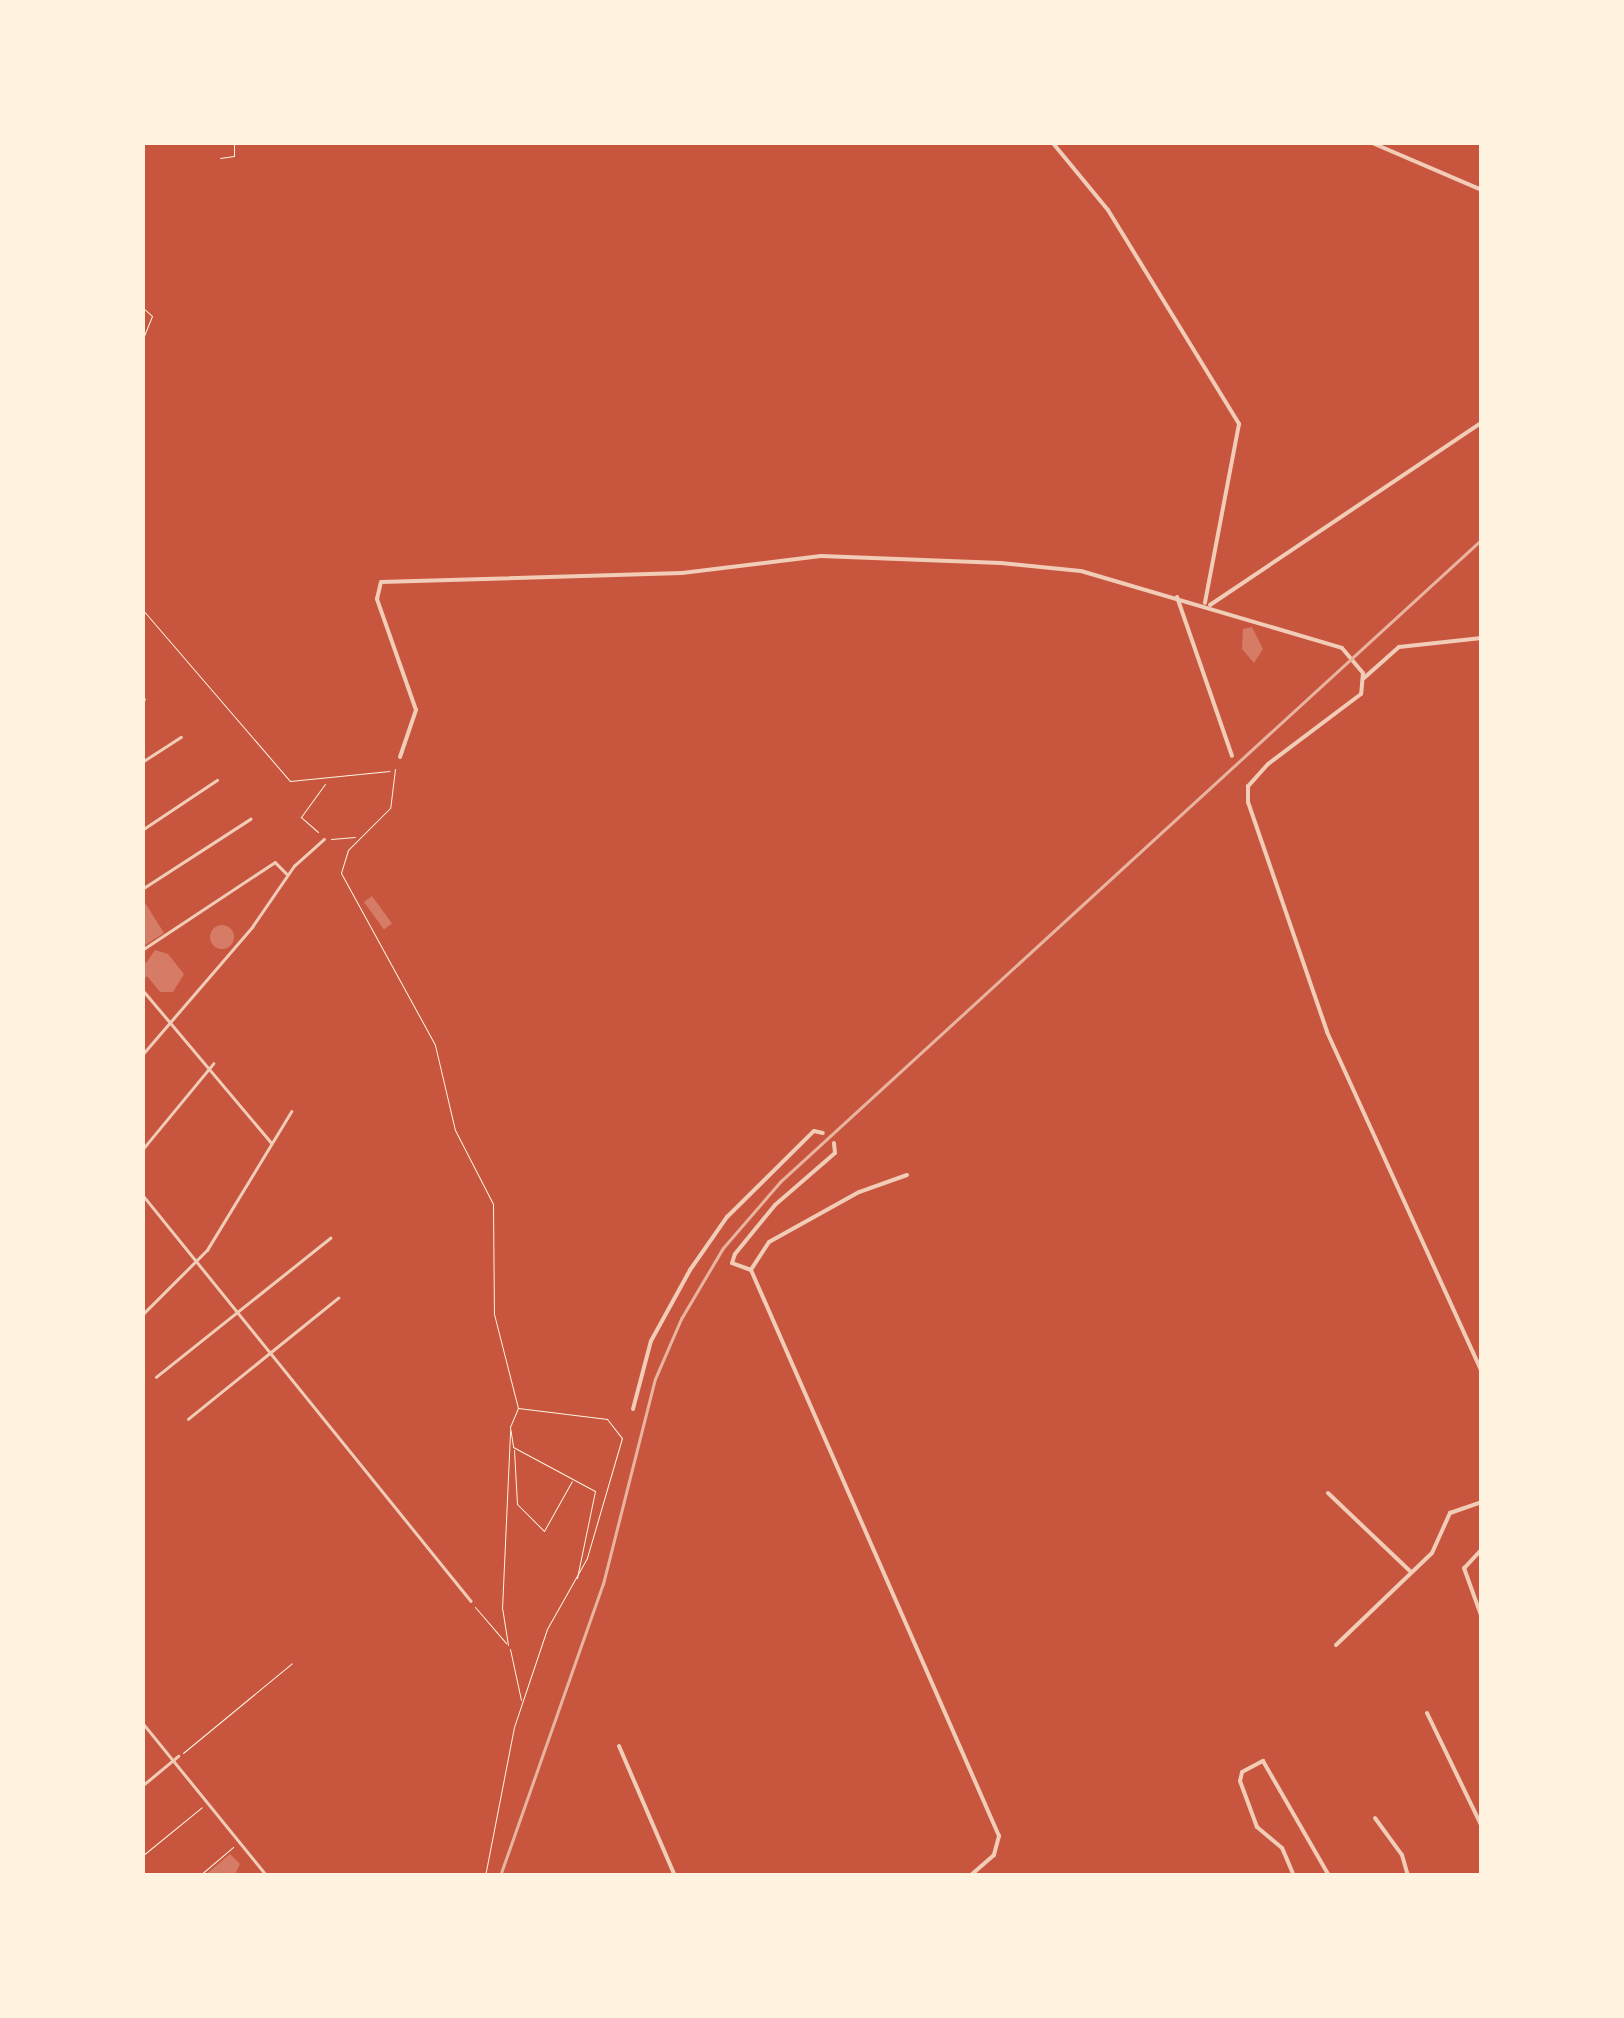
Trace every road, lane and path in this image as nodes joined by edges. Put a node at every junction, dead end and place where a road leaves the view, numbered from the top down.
1 (234, 142) edge
2 (1052, 142) edge
3 (1370, 142) edge
4 (220, 158) dead end
5 (1482, 190) edge
6 (142, 307) edge
7 (142, 342) edge
8 (1482, 422) edge
9 (1177, 597) junction
10 (1207, 604) junction
11 (142, 609) edge
12 (1482, 638) edge
13 (1364, 678) junction
14 (181, 736) dead end
15 (1232, 756) dead end
16 (400, 758) dead end
17 (142, 762) edge
18 (217, 780) dead end
19 (326, 780) junction
20 (250, 819) dead end
21 (142, 830) edge
22 (317, 832) dead end
23 (358, 837) junction
24 (324, 839) joint
25 (287, 874) junction
26 (142, 889) edge
27 (142, 950) edge
28 (142, 989) edge
29 (169, 1023) junction
30 (142, 1054) edge
31 (211, 1066) junction
32 (291, 1112) dead end
33 (823, 1133) dead end
34 (272, 1144) junction
35 (834, 1144) dead end
36 (142, 1150) edge
37 (908, 1175) dead end
38 (143, 1197) edge
39 (330, 1238) dead end
40 (197, 1261) junction
41 (751, 1270) junction
42 (338, 1298) dead end
43 (239, 1311) junction
44 (142, 1315) edge
45 (271, 1352) junction
46 (1482, 1372) edge
47 (156, 1377) dead end
48 (518, 1408) junction
49 (633, 1409) dead end
50 (188, 1419) dead end
51 (510, 1427) junction
52 (514, 1447) junction
53 (572, 1480) junction
54 (1328, 1493) dead end
55 (1482, 1502) edge
56 (1482, 1549) edge
57 (1411, 1572) junction
58 (576, 1581) junction
59 (470, 1602) dead end
60 (475, 1607) dead end
61 (1482, 1618) edge
62 (1336, 1645) dead end
63 (508, 1646) junction
64 (292, 1663) dead end
65 (522, 1703) junction
66 (1427, 1713) dead end
67 (142, 1722) edge
68 (619, 1746) dead end
69 (178, 1756) joint
70 (174, 1760) junction
71 (142, 1786) edge
72 (207, 1802) junction
73 (1375, 1818) dead end
74 (1482, 1828) edge
75 (235, 1846) dead end
76 (142, 1856) edge
77 (199, 1876) edge
78 (266, 1876) edge
79 (486, 1876) edge
80 (675, 1876) edge
81 (970, 1876) edge
82 (1294, 1876) edge
83 (1329, 1876) edge
84 (1408, 1876) edge

1 - 4 path
2 - 10 street
3 - 5 street
6 - 7 path
8 - 10 street
9 - 10 street
9 - 15 street
9 - 16 street
10 - 13 street
11 - 19 path
12 - 13 street
13 - 46 street
14 - 17 street
18 - 21 street
19 - 22 path
19 - 23 path
20 - 26 street
23 - 24 path
23 - 48 path
24 - 25 street
25 - 27 street
25 - 29 street
28 - 29 street
29 - 30 street
29 - 31 street
31 - 34 street
31 - 36 street
32 - 34 street
33 - 49 street
34 - 40 street
35 - 41 street
37 - 41 street
38 - 40 street
39 - 43 street
40 - 43 street
40 - 44 street
41 - 81 street
42 - 45 street
43 - 45 street
43 - 47 street
45 - 50 street
45 - 59 street
48 - 51 path
48 - 58 path
51 - 52 path
51 - 63 path
52 - 53 path
52 - 53 path
53 - 58 path
54 - 57 street
55 - 57 street
56 - 61 street
57 - 62 street
58 - 65 path
60 - 63 path
63 - 65 path
64 - 69 path
65 - 79 path
66 - 74 street
67 - 70 street
68 - 80 street
69 - 70 street
70 - 71 street
70 - 72 street
72 - 76 path
72 - 78 street
73 - 84 street
75 - 77 path
82 - 83 street

